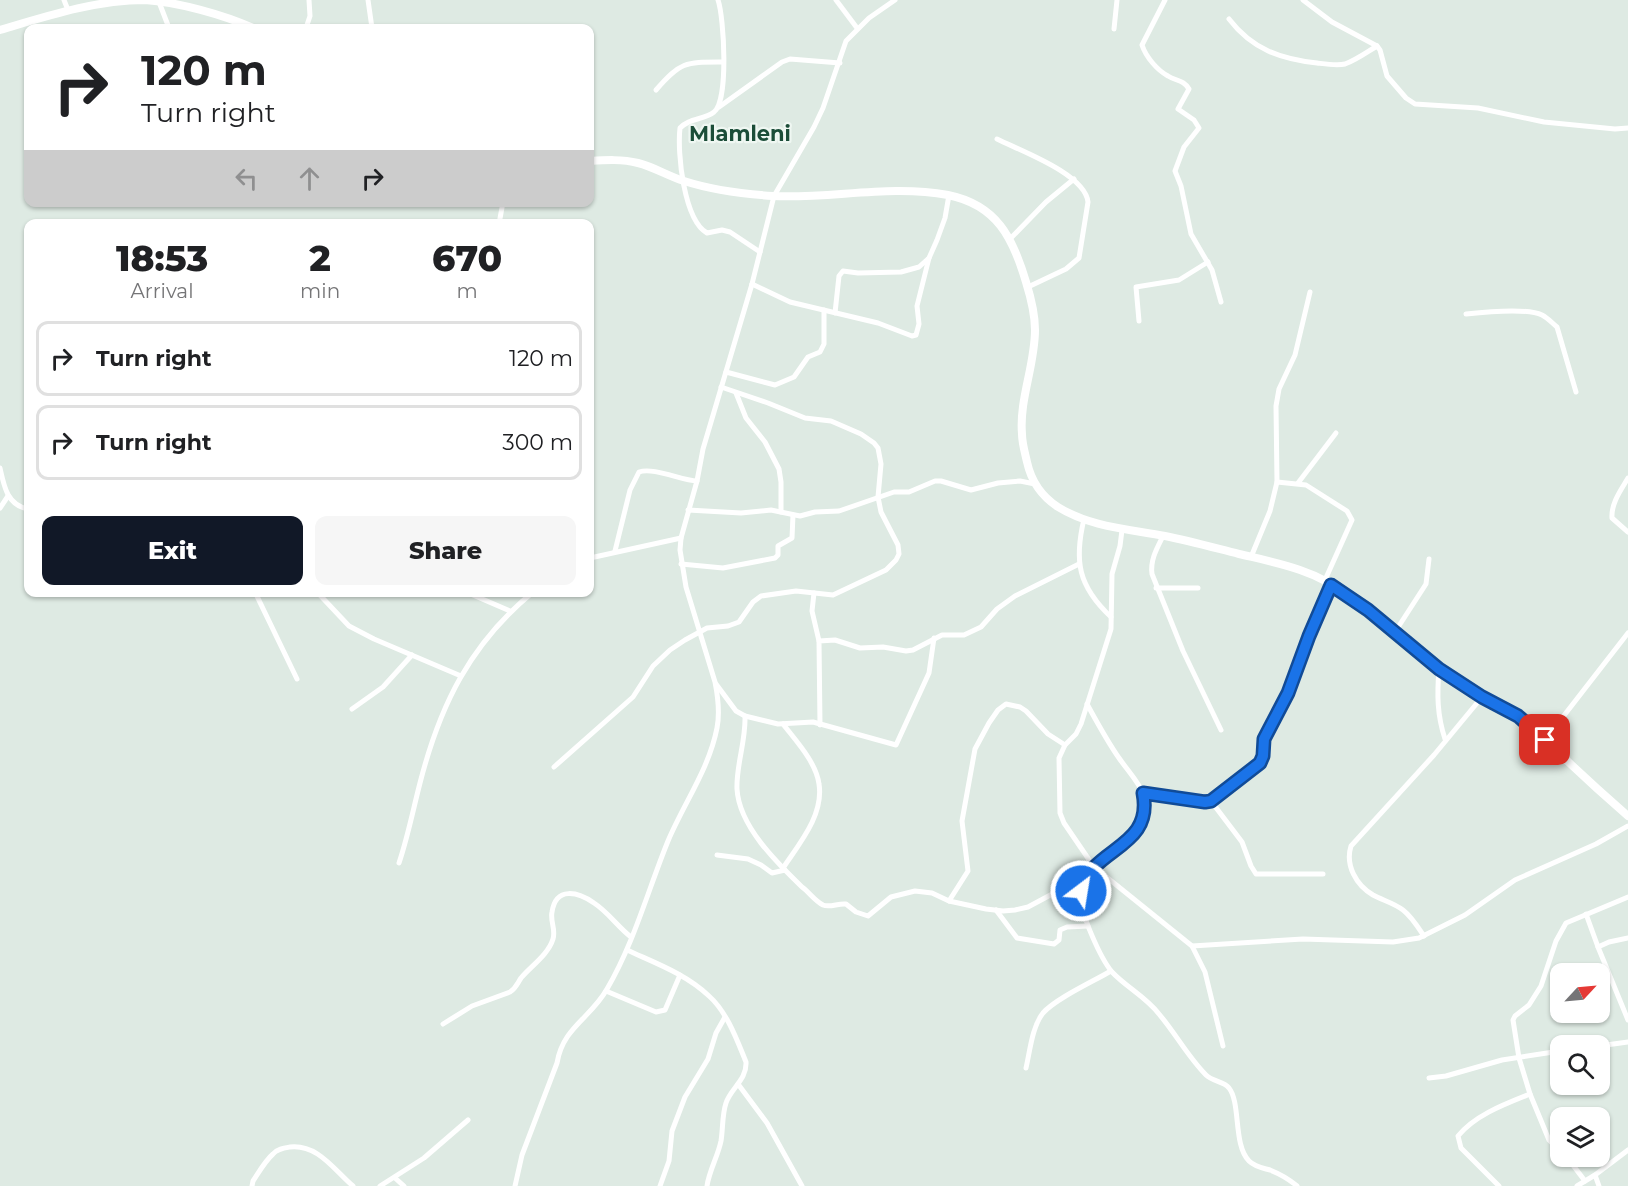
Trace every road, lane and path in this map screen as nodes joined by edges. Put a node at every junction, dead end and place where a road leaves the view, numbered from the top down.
1 (64, 0) edge
2 (309, 0) edge
3 (368, 0) edge
4 (718, 0) edge
5 (836, 0) edge
6 (895, 0) edge
7 (1117, 0) edge
8 (1165, 0) edge
9 (1303, 0) edge
10 (124, 1) edge
11 (159, 2) junction
12 (68, 10) junction
13 (1229, 19) dead end
14 (167, 24) edge
15 (241, 24) edge
16 (307, 24) edge
17 (371, 24) edge
18 (857, 28) junction
19 (1114, 29) dead end
20 (0, 30) edge
21 (1377, 46) junction
22 (723, 62) junction
23 (840, 63) junction
24 (656, 90) dead end
25 (718, 106) junction
26 (1628, 128) edge
27 (997, 139) dead end
28 (594, 161) edge
29 (1074, 179) junction
30 (684, 181) junction
31 (949, 195) junction
32 (774, 196) junction
33 (1010, 239) junction
34 (760, 252) junction
35 (928, 258) junction
36 (1209, 262) junction
37 (752, 284) junction
38 (1028, 287) junction
39 (1310, 292) dead end
40 (1221, 302) dead end
41 (824, 310) junction
42 (835, 313) junction
43 (1466, 314) dead end
44 (1139, 321) dead end
45 (726, 372) junction
46 (721, 387) junction
47 (1576, 392) dead end
48 (736, 393) junction
49 (1336, 433) dead end
50 (0, 468) edge
51 (1628, 478) edge
52 (697, 481) junction
53 (1277, 482) junction
54 (1298, 483) junction
55 (1035, 484) junction
56 (8, 496) junction
57 (878, 497) junction
58 (24, 506) edge
59 (0, 508) edge
60 (688, 510) junction
61 (782, 512) junction
62 (793, 515) junction
63 (1084, 519) junction
64 (1122, 530) junction
65 (1628, 532) edge
66 (1163, 536) junction
67 (681, 538) junction
68 (615, 551) junction
69 (594, 557) edge
70 (1251, 557) junction
71 (1429, 559) dead end
72 (681, 564) junction
73 (1079, 564) junction
74 (1328, 582) junction
75 (1156, 588) junction
76 (1198, 588) dead end
77 (814, 593) junction
78 (257, 597) edge
79 (322, 597) edge
80 (478, 597) edge
81 (527, 597) edge
82 (510, 611) junction
83 (1111, 617) junction
84 (1395, 632) junction
85 (699, 633) junction
86 (1628, 633) edge
87 (934, 638) junction
88 (819, 641) junction
89 (412, 655) junction
90 (1439, 669) junction
91 (460, 676) junction
92 (297, 679) dead end
93 (715, 682) junction
94 (1482, 697) junction
95 (1087, 704) junction
96 (352, 709) dead end
97 (745, 716) junction
98 (783, 724) junction
99 (820, 724) junction
100 (1221, 730) dead end
101 (1445, 739) junction
102 (1545, 740) junction
103 (1065, 745) junction
104 (554, 767) dead end
105 (1143, 793) junction
106 (1211, 801) junction
107 (1628, 816) edge
108 (1628, 826) edge
109 (717, 855) dead end
110 (399, 863) dead end
111 (1094, 867) junction
112 (784, 869) junction
113 (1088, 874) junction
114 (1323, 874) dead end
115 (1628, 897) edge
116 (949, 900) junction
117 (996, 910) junction
118 (1586, 914) junction
119 (1088, 926) junction
120 (1424, 936) junction
121 (631, 937) junction
122 (1628, 938) edge
123 (1192, 946) junction
124 (1598, 947) junction
125 (627, 950) junction
126 (1112, 971) junction
127 (680, 975) junction
128 (606, 991) junction
129 (724, 1017) junction
130 (1628, 1020) edge
131 (443, 1024) dead end
132 (1628, 1042) edge
133 (1610, 1044) edge
134 (1223, 1046) dead end
135 (1550, 1053) edge
136 (1519, 1058) junction
137 (1026, 1068) dead end
138 (1429, 1078) dead end
139 (738, 1084) junction
140 (1530, 1094) junction
141 (468, 1120) dead end
142 (1550, 1141) edge
143 (1628, 1150) edge
144 (1574, 1167) edge
145 (1595, 1176) junction
146 (395, 1178) junction
147 (1585, 1181) junction
148 (252, 1186) edge
149 (353, 1186) edge
150 (380, 1186) edge
151 (404, 1186) edge
152 (515, 1186) edge
153 (660, 1186) edge
154 (707, 1186) edge
155 (802, 1186) edge
156 (1297, 1186) edge
157 (1499, 1186) edge
158 (1576, 1186) edge
159 (1599, 1186) edge

1 - 12 street
2 - 16 street
3 - 17 street
4 - 22 street
5 - 18 street
6 - 18 street
7 - 19 street
8 - 36 street
9 - 21 street
10 - 11 main road
10 - 12 main road
11 - 14 street
11 - 15 main road
12 - 20 main road
13 - 21 street
18 - 23 street
21 - 26 street
22 - 24 street
22 - 25 street
23 - 25 street
23 - 32 street
25 - 30 street
27 - 29 street
28 - 30 main road
29 - 33 street
29 - 38 street
30 - 32 main road
30 - 34 street
31 - 32 main road
31 - 33 main road
31 - 35 street
32 - 34 street
33 - 38 main road
34 - 37 street
35 - 42 street
35 - 42 street
36 - 40 street
36 - 44 street
37 - 41 street
37 - 45 street
38 - 55 main road
39 - 53 street
41 - 42 street
41 - 45 street
43 - 47 street
45 - 46 street
46 - 48 street
46 - 52 street
48 - 57 street
48 - 61 street
49 - 54 street
50 - 56 street
51 - 65 street
52 - 60 street
52 - 68 street
53 - 54 street
53 - 70 street
54 - 74 street
55 - 57 street
55 - 63 main road
56 - 58 street
56 - 59 street
57 - 62 street
57 - 77 street
60 - 61 street
60 - 67 street
61 - 62 street
62 - 72 street
63 - 64 main road
63 - 73 street
64 - 66 main road
64 - 83 street
66 - 70 main road
66 - 75 street
67 - 68 street
67 - 72 street
68 - 69 street
70 - 74 main road
71 - 84 street
72 - 85 street
73 - 83 street
73 - 87 street
74 - 84 main road
74 - 106 street
75 - 76 street
75 - 100 street
77 - 85 street
77 - 88 street
78 - 92 street
79 - 89 street
80 - 82 street
81 - 82 street
82 - 91 street
83 - 95 street
84 - 90 main road
85 - 93 street
85 - 104 street
86 - 102 street
87 - 88 street
87 - 99 street
88 - 99 street
89 - 91 street
89 - 96 street
90 - 94 main road
90 - 101 street
91 - 110 street
93 - 97 street
93 - 121 street
94 - 101 street
94 - 102 main road
95 - 103 street
95 - 105 street
97 - 98 street
97 - 112 street
98 - 99 street
98 - 112 street
101 - 120 street
102 - 107 main road
103 - 111 street
103 - 116 street
105 - 106 street
105 - 111 street
106 - 114 street
108 - 120 street
109 - 112 street
111 - 113 street
111 - 123 street
112 - 116 street
113 - 117 street
113 - 119 street
115 - 118 street
116 - 117 street
117 - 119 street
118 - 124 street
118 - 136 street
119 - 126 street
120 - 123 street
121 - 125 street
121 - 131 street
122 - 124 street
123 - 134 street
124 - 130 street
125 - 127 street
125 - 128 street
126 - 137 street
126 - 156 street
127 - 128 street
127 - 129 street
128 - 152 street
129 - 139 street
129 - 153 street
132 - 133 street
135 - 136 street
136 - 138 street
136 - 140 street
139 - 154 street
139 - 155 street
140 - 142 street
140 - 157 street
141 - 146 street
143 - 145 street
144 - 147 street
145 - 147 street
145 - 159 street
146 - 150 street
146 - 151 street
147 - 158 street
148 - 149 street

